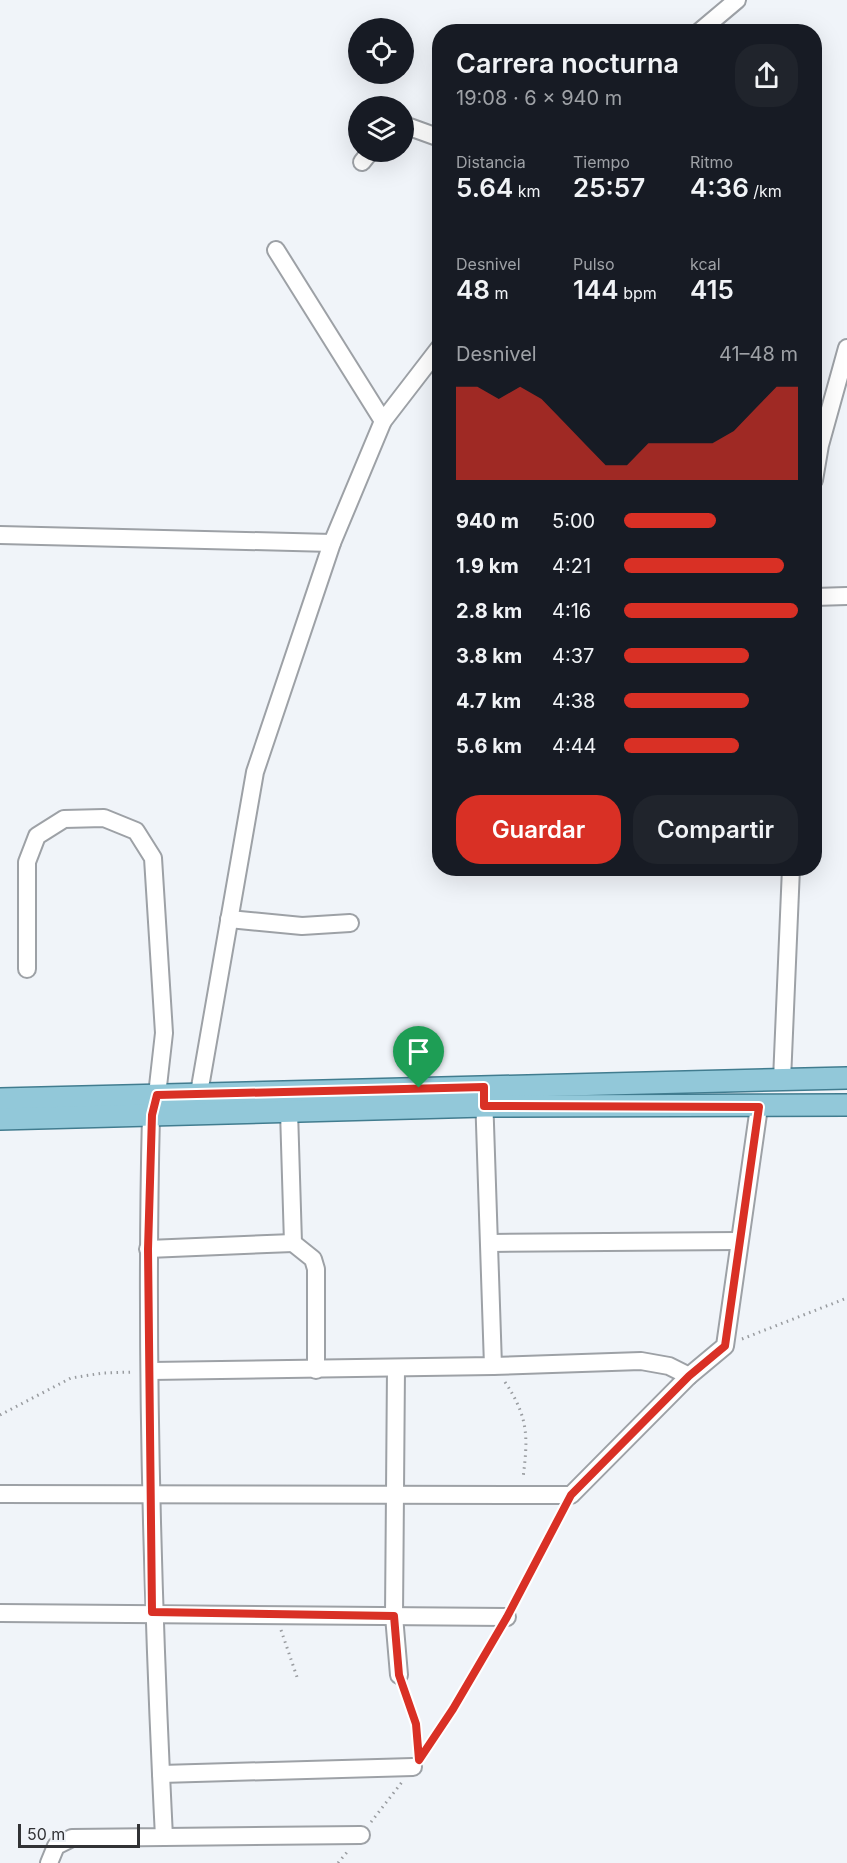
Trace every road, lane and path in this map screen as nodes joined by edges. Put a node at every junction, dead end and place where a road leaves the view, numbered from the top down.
1 (737, 0) edge
2 (708, 24) edge
3 (414, 129) edge
4 (432, 135) edge
5 (276, 250) dead end
6 (847, 348) edge
7 (432, 357) edge
8 (383, 421) junction
9 (822, 438) edge
10 (0, 535) edge
11 (332, 543) junction
12 (847, 596) edge
13 (822, 597) edge
14 (791, 876) edge
15 (230, 919) junction
16 (350, 923) dead end
17 (27, 969) dead end
18 (847, 1078) edge
19 (782, 1080) junction
20 (199, 1093) junction
21 (484, 1096) junction
22 (0, 1099) edge
23 (154, 1105) junction
24 (847, 1105) edge
25 (759, 1107) junction
26 (289, 1111) junction
27 (0, 1119) edge
28 (738, 1242) junction
29 (293, 1243) junction
30 (490, 1243) junction
31 (148, 1249) junction
32 (847, 1298) edge
33 (725, 1346) junction
34 (493, 1366) junction
35 (396, 1368) junction
36 (316, 1370) junction
37 (151, 1371) junction
38 (689, 1376) junction
39 (0, 1415) edge
40 (394, 1492) junction
41 (151, 1493) junction
42 (521, 1493) junction
43 (0, 1494) edge
44 (571, 1495) junction
45 (152, 1612) junction
46 (0, 1613) edge
47 (279, 1613) junction
48 (394, 1616) junction
49 (507, 1617) junction
50 (399, 1675) joint
51 (297, 1677) dead end
52 (412, 1767) joint
53 (160, 1774) junction
54 (361, 1835) junction
55 (164, 1837) junction
56 (48, 1863) edge
57 (338, 1863) edge

1 - 2 street
3 - 4 street
5 - 8 street
6 - 9 street
7 - 8 street
8 - 11 street
10 - 11 street
11 - 15 street
12 - 13 street
14 - 19 street
15 - 16 street
15 - 20 street
17 - 23 street
18 - 19 main road
19 - 21 main road
20 - 21 main road
20 - 23 main road
21 - 25 main road
21 - 26 main road
21 - 30 street
22 - 23 main road
23 - 26 main road
23 - 27 main road
23 - 31 street
24 - 25 main road
25 - 28 street
26 - 29 street
28 - 30 street
28 - 33 street
29 - 31 street
29 - 36 street
30 - 34 street
31 - 37 street
32 - 33 path
33 - 38 street
34 - 35 street
34 - 38 street
34 - 42 path
35 - 36 street
35 - 40 street
36 - 37 street
37 - 39 path
37 - 41 street
38 - 44 street
40 - 41 street
40 - 42 street
40 - 48 street
41 - 43 street
41 - 45 street
42 - 44 street
44 - 49 path
45 - 46 street
45 - 47 street
45 - 53 street
47 - 48 street
47 - 51 path
48 - 49 street
48 - 50 street
49 - 50 path
52 - 53 street
52 - 54 path
53 - 55 street
54 - 55 street
54 - 57 path
55 - 56 street

